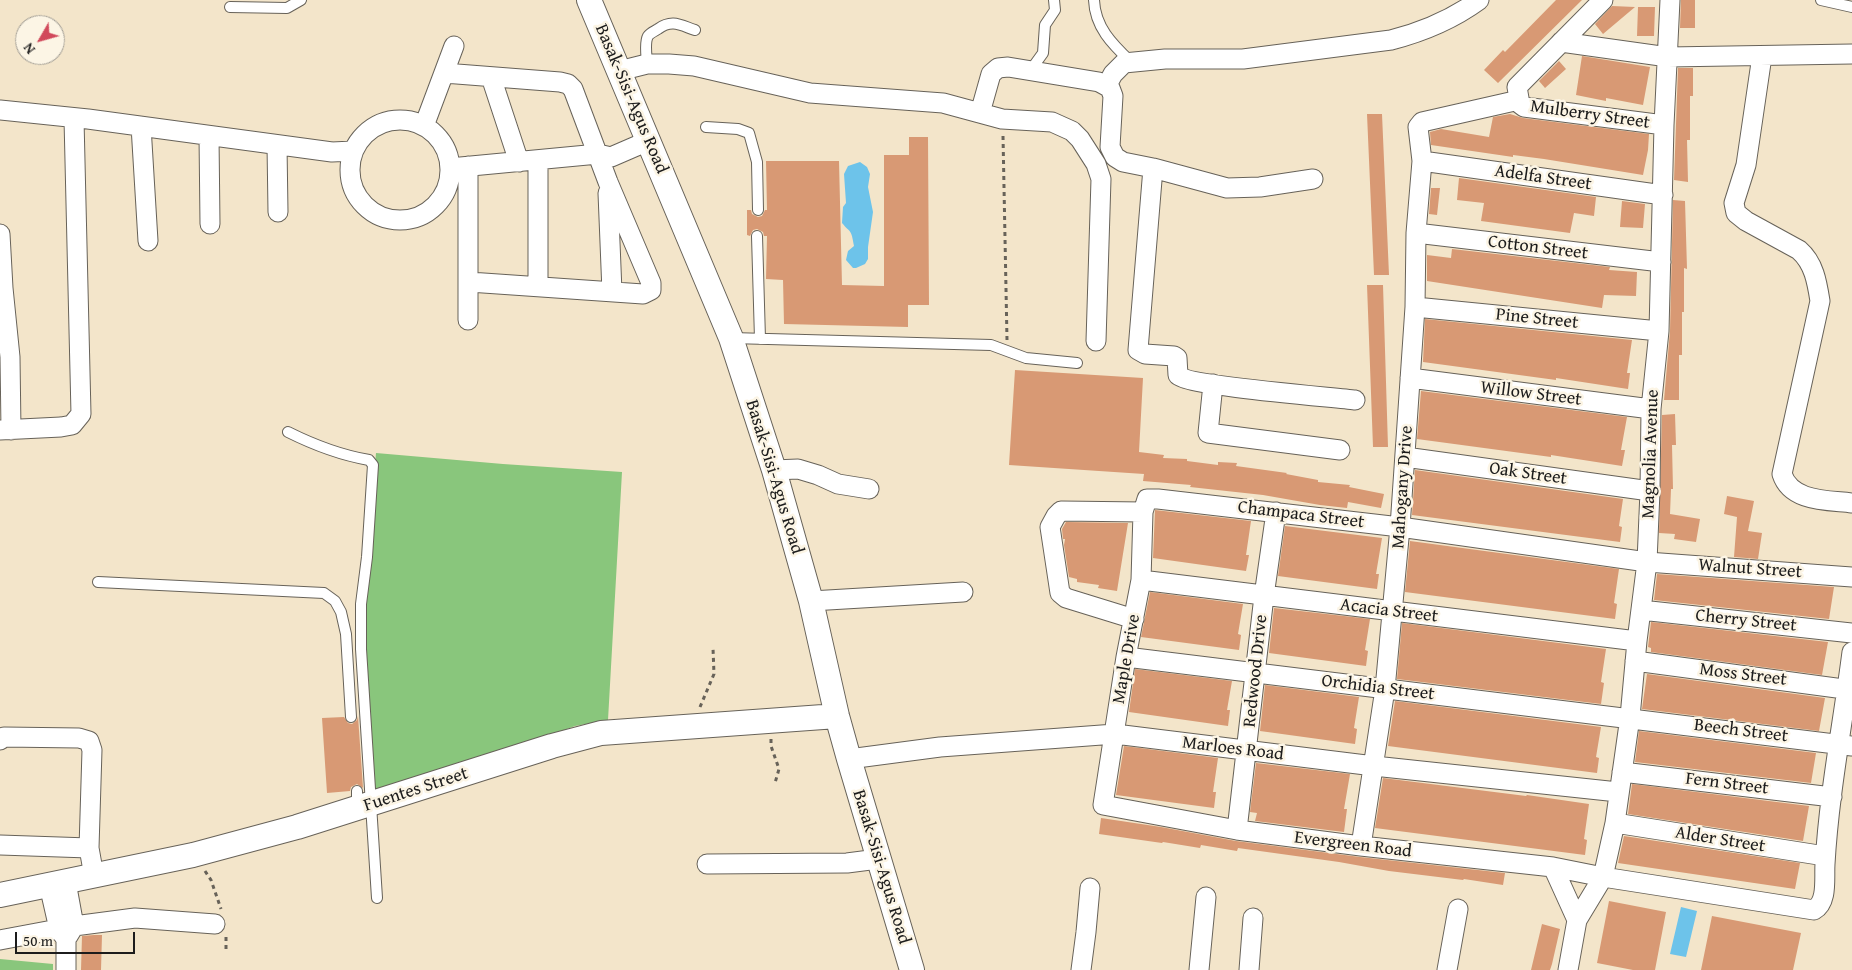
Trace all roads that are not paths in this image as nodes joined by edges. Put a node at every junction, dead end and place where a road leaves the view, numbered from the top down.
1 (301, 0) edge
2 (589, 0) edge
3 (1054, 0) edge
4 (1094, 0) edge
5 (1479, 0) edge
6 (1603, 0) edge
7 (1670, 0) edge
8 (1821, 0) edge
9 (230, 7) dead end
10 (1852, 8) edge
11 (695, 30) dead end
12 (1560, 42) junction
13 (454, 46) dead end
14 (1852, 54) edge
15 (1762, 56) junction
16 (1668, 57) junction
17 (1131, 62) junction
18 (647, 64) junction
19 (619, 71) junction
20 (1030, 71) junction
21 (444, 73) junction
22 (491, 77) junction
23 (1108, 85) junction
24 (1519, 100) junction
25 (0, 110) edge
26 (980, 113) junction
27 (74, 118) junction
28 (1664, 125) junction
29 (140, 126) junction
30 (424, 126) junction
31 (706, 127) dead end
32 (646, 135) junction
33 (209, 136) junction
34 (277, 145) junction
35 (353, 151) junction
36 (598, 154) junction
37 (538, 160) junction
38 (1422, 161) junction
39 (519, 162) junction
40 (459, 167) junction
41 (1153, 168) junction
42 (1313, 179) dead end
43 (608, 182) junction
44 (1663, 195) junction
45 (758, 210) dead end
46 (278, 212) dead end
47 (210, 224) dead end
48 (1416, 233) junction
49 (0, 234) edge
50 (757, 236) dead end
51 (148, 241) dead end
52 (1661, 262) junction
53 (469, 282) junction
54 (538, 286) junction
55 (1, 287) edge
56 (612, 292) junction
57 (1415, 306) junction
58 (468, 320) dead end
59 (1658, 331) junction
60 (732, 338) junction
61 (760, 339) junction
62 (1096, 341) dead end
63 (5, 357) edge
64 (1077, 363) dead end
65 (1410, 378) junction
66 (1213, 384) junction
67 (1355, 400) dead end
68 (1651, 409) junction
69 (6, 430) edge
70 (288, 432) dead end
71 (1340, 450) dead end
72 (1406, 457) junction
73 (774, 470) junction
74 (869, 489) dead end
75 (1650, 491) junction
76 (1852, 503) edge
77 (1142, 512) junction
78 (1276, 512) junction
79 (1400, 527) junction
80 (1647, 562) junction
81 (1852, 577) edge
82 (1142, 580) junction
83 (98, 582) dead end
84 (963, 592) dead end
85 (1264, 596) junction
86 (811, 601) junction
87 (1641, 610) junction
88 (1393, 612) junction
89 (1134, 619) junction
90 (1852, 632) edge
91 (1636, 641) junction
92 (1852, 652) edge
93 (1126, 657) junction
94 (1635, 662) junction
95 (1256, 673) junction
96 (1385, 689) junction
97 (1850, 689) edge
98 (837, 716) junction
99 (351, 717) dead end
100 (1630, 717) junction
101 (1115, 734) junction
102 (0, 740) edge
103 (1846, 745) edge
104 (1247, 751) junction
105 (849, 759) junction
106 (1374, 766) junction
107 (1622, 772) junction
108 (1618, 792) junction
109 (1832, 797) junction
110 (361, 801) junction
111 (1103, 805) joint
112 (1615, 823) junction
113 (1238, 830) junction
114 (0, 845) edge
115 (1361, 846) junction
116 (89, 848) junction
117 (1825, 856) junction
118 (878, 859) junction
119 (707, 864) dead end
120 (1553, 868) junction
121 (94, 876) junction
122 (1603, 877) junction
123 (57, 883) junction
124 (1090, 888) dead end
125 (0, 895) edge
126 (1206, 897) dead end
127 (377, 898) dead end
128 (1458, 909) dead end
129 (1253, 918) dead end
130 (1577, 920) junction
131 (221, 921) road end
132 (67, 931) junction
133 (0, 940) edge
134 (66, 970) edge
135 (912, 970) edge
136 (1081, 970) edge
137 (1199, 970) edge
138 (1249, 970) edge
139 (1447, 970) edge
140 (1568, 970) edge

1 - 9 lane
2 - 19 street, Basak-Sisi-Agus Road
3 - 20 lane
4 - 17 lane
5 - 17 street
6 - 12 street
7 - 16 street, Magnolia Avenue
8 - 10 lane
11 - 18 lane
12 - 16 street
12 - 24 street
13 - 21 street
14 - 15 street
15 - 16 street
15 - 76 street
16 - 28 street, Magnolia Avenue
17 - 23 street
18 - 19 street
18 - 26 street
19 - 32 street, Basak-Sisi-Agus Road
20 - 23 street
20 - 26 street
21 - 22 street
21 - 30 street
22 - 36 street
22 - 39 street
23 - 41 street
24 - 28 street, Mulberry Street
24 - 38 street, Mahogany Drive
25 - 27 street
26 - 62 street
27 - 29 street
27 - 69 street
28 - 44 street, Magnolia Avenue
29 - 33 street
29 - 51 street
30 - 35 street
30 - 40 street
31 - 45 lane
32 - 36 street
32 - 60 street, Basak-Sisi-Agus Road
33 - 34 street
33 - 47 street
34 - 35 street
34 - 46 street
35 - 40 street
36 - 37 street
36 - 43 street
37 - 39 street
37 - 54 street
38 - 44 street, Adelfa Street
38 - 48 street, Mahogany Drive
39 - 40 street
40 - 53 street
41 - 42 street
41 - 66 street
43 - 56 street
43 - 56 street
44 - 52 street, Magnolia Avenue
48 - 52 street, Cotton Street
48 - 57 street, Mahogany Drive
49 - 55 street
50 - 61 lane
52 - 59 street, Magnolia Avenue
53 - 54 street
53 - 58 street
54 - 56 street
55 - 63 street
57 - 59 street, Pine Street
57 - 65 street, Mahogany Drive
59 - 68 street, Magnolia Avenue
60 - 61 lane
60 - 73 street, Basak-Sisi-Agus Road
61 - 64 lane
63 - 69 street
65 - 68 street, Willow Street
65 - 72 street, Mahogany Drive
66 - 67 street
66 - 71 street
68 - 75 street, Magnolia Avenue
70 - 110 lane
72 - 75 street, Oak Street
72 - 79 street, Mahogany Drive
73 - 74 street
73 - 86 street, Basak-Sisi-Agus Road
75 - 80 street, Magnolia Avenue
77 - 78 street, Champaca Street
77 - 82 street, Maple Drive
77 - 89 street
78 - 79 street, Champaca Street
78 - 85 street, Redwood Drive
79 - 80 street, Champaca Street
79 - 88 street, Mahogany Drive
80 - 81 street, Walnut Street
80 - 87 street, Magnolia Avenue
82 - 85 street, Acacia Street
82 - 89 street, Maple Drive
83 - 99 lane
84 - 86 street
85 - 88 street, Acacia Street
85 - 95 street, Redwood Drive
86 - 98 street, Basak-Sisi-Agus Road
87 - 90 street, Cherry Street
87 - 91 street, Magnolia Avenue
88 - 91 street, Acacia Street
88 - 96 street, Mahogany Drive
89 - 93 street, Maple Drive
91 - 94 street, Magnolia Avenue
92 - 97 street
93 - 95 street, Orchidia Street
93 - 101 street, Maple Drive
94 - 97 street, Moss Street
94 - 100 street, Magnolia Avenue
95 - 96 street, Orchidia Street
95 - 104 street, Redwood Drive
96 - 100 street, Orchidia Street
96 - 106 street, Mahogany Drive
97 - 103 street
98 - 105 street, Basak-Sisi-Agus Road
98 - 110 street, Fuentes Street
100 - 103 street, Beech Street
100 - 107 street, Magnolia Avenue
101 - 104 street, Marloes Road
101 - 105 street, Marloes Road
101 - 111 street, Maple Drive
102 - 116 street
103 - 109 street
104 - 106 street, Marloes Road
104 - 113 street, Redwood Drive
105 - 118 street, Basak-Sisi-Agus Road
106 - 108 street, Marloes Road
106 - 115 street, Mahogany Drive
107 - 108 street, Magnolia Avenue
107 - 109 street, Fern Street
108 - 112 street, Magnolia Avenue
109 - 117 street
110 - 121 street, Fuentes Street
110 - 127 lane
111 - 113 street, Evergreen Road
112 - 117 street, Alder Street
112 - 122 street, Magnolia Avenue
113 - 115 street, Evergreen Road
114 - 116 street
115 - 120 street, Evergreen Road
116 - 121 street
117 - 122 street, Evergreen Road
118 - 119 street
118 - 135 street, Basak-Sisi-Agus Road
120 - 122 street, Evergreen Road
120 - 130 street
121 - 123 street, Fuentes Street
122 - 130 street, Magnolia Avenue
123 - 125 street, Fuentes Street
123 - 132 street
124 - 136 street
126 - 137 street
128 - 139 street
129 - 138 street
130 - 140 street
131 - 132 street
132 - 133 street
132 - 134 street

